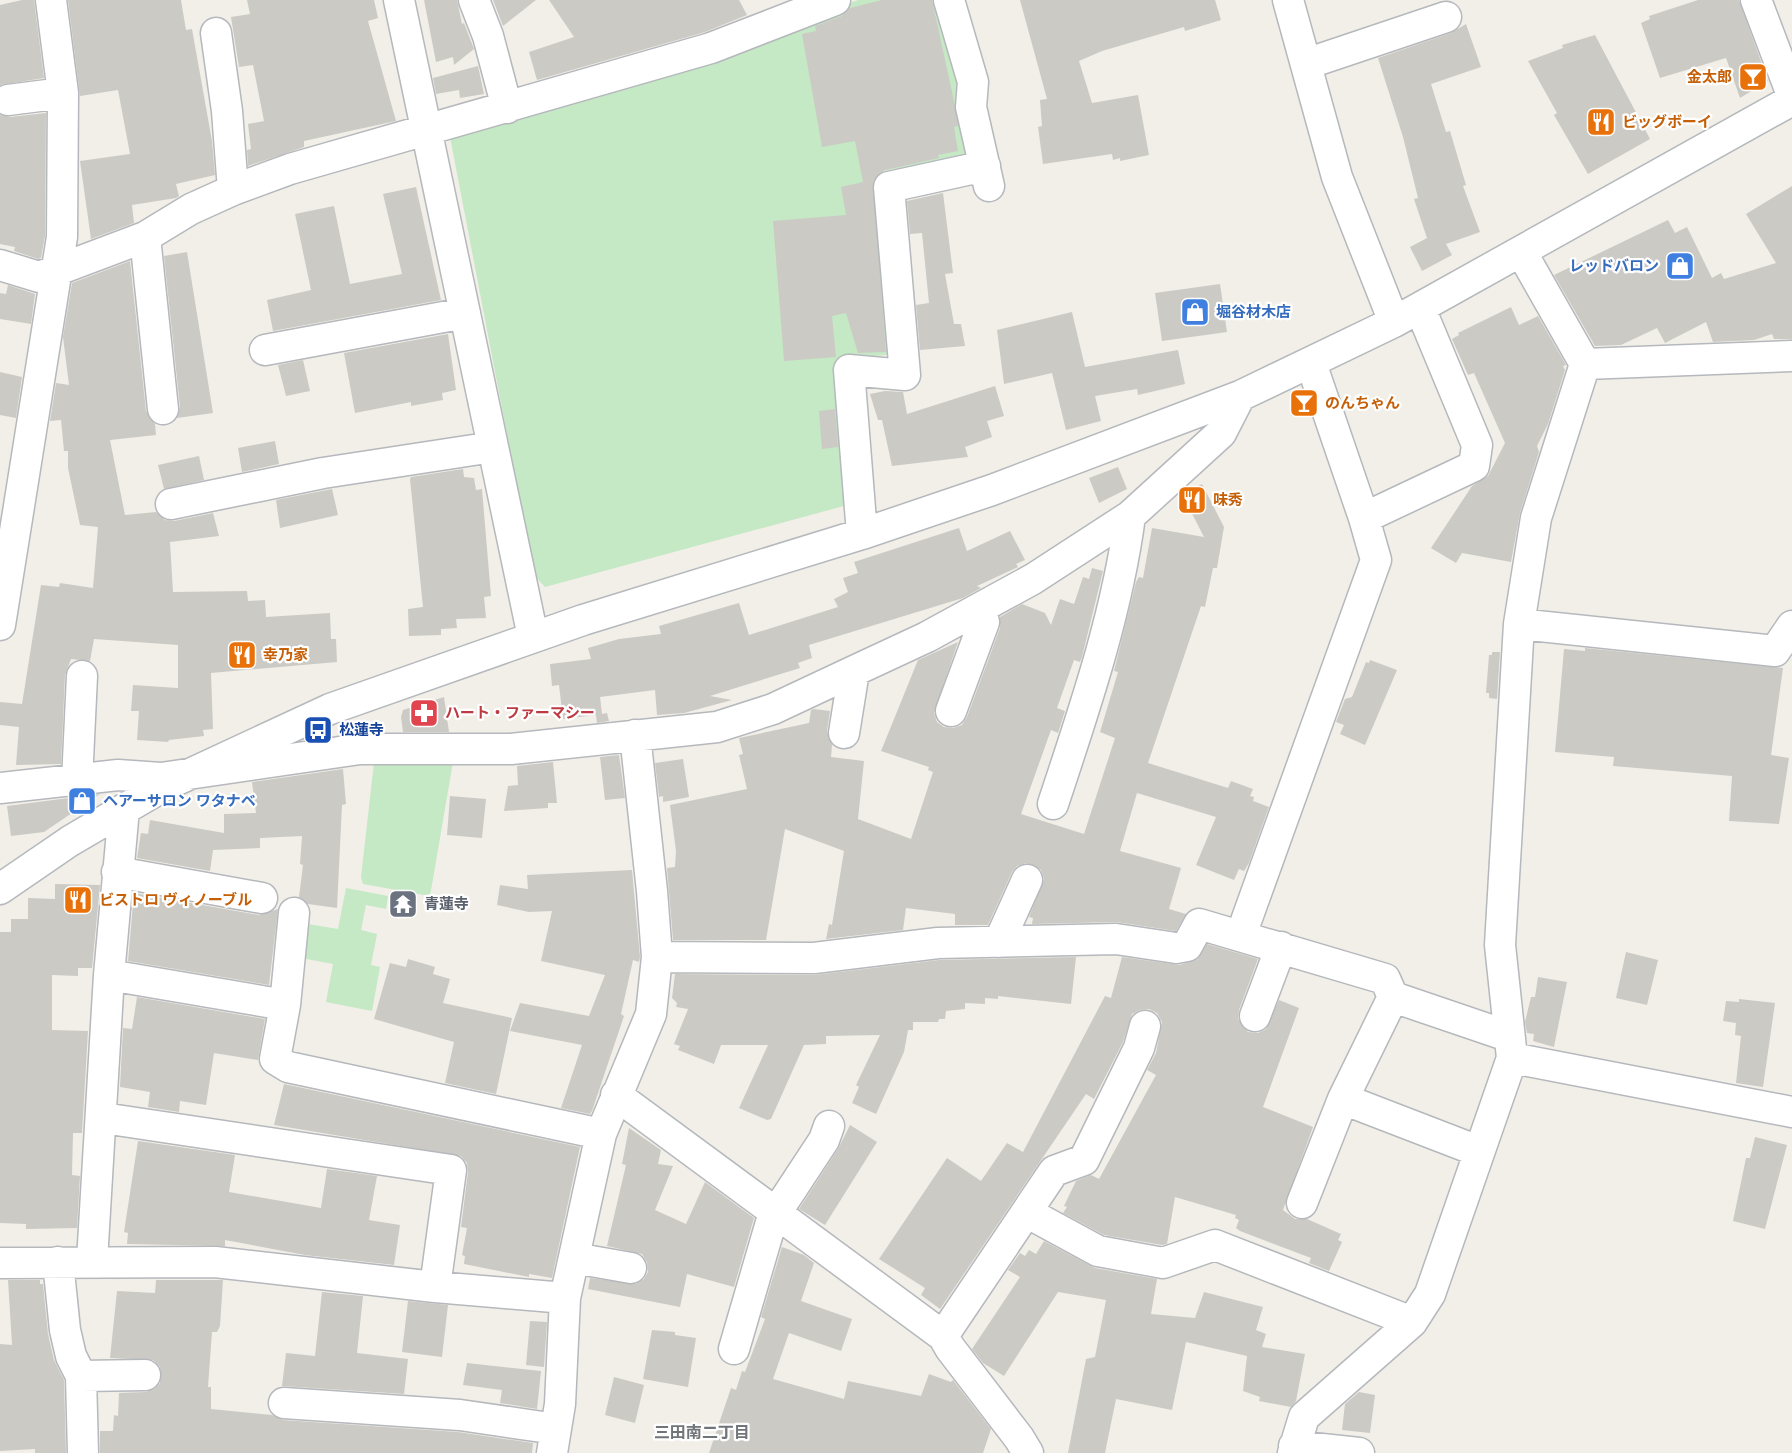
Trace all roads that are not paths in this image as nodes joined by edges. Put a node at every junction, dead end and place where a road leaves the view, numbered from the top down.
1 (51, 0) edge
2 (399, 0) edge
3 (474, 0) edge
4 (835, 0) edge
5 (949, 0) edge
6 (1288, 0) edge
7 (1756, 0) edge
8 (788, 8) edge
9 (1446, 17) dead end
10 (216, 33) dead end
11 (1306, 64) junction
12 (63, 93) junction
13 (1792, 95) edge
14 (8, 100) dead end
15 (1792, 100) edge
16 (507, 108) junction
17 (426, 130) junction
18 (233, 190) junction
19 (145, 237) junction
20 (1522, 253) junction
21 (0, 265) edge
22 (56, 270) junction
23 (1420, 308) junction
24 (465, 314) junction
25 (1394, 322) junction
26 (265, 350) dead end
27 (1792, 356) edge
28 (1311, 363) junction
29 (1585, 364) junction
30 (1240, 396) junction
31 (163, 409) dead end
32 (493, 447) junction
33 (171, 504) dead end
34 (1130, 516) junction
35 (1364, 518) junction
36 (862, 534) junction
37 (979, 609) junction
38 (1520, 624) junction
39 (0, 625) edge
40 (1792, 626) edge
41 (533, 637) junction
42 (854, 671) junction
43 (82, 676) dead end
44 (951, 711) dead end
45 (844, 732) dead end
46 (635, 735) junction
47 (196, 771) junction
48 (77, 781) junction
49 (0, 788) edge
50 (1053, 804) dead end
51 (124, 809) junction
52 (117, 872) junction
53 (1027, 880) dead end
54 (0, 889) edge
55 (262, 898) dead end
56 (294, 913) dead end
57 (1241, 935) junction
58 (999, 942) junction
59 (1281, 947) junction
60 (657, 957) junction
61 (109, 975) junction
62 (1393, 997) junction
63 (285, 1005) junction
64 (1255, 1016) dead end
65 (1145, 1026) dead end
66 (1510, 1047) junction
67 (616, 1095) junction
68 (1343, 1099) junction
69 (1792, 1112) edge
70 (103, 1118) junction
71 (829, 1126) dead end
72 (601, 1134) junction
73 (1478, 1150) junction
74 (1302, 1203) dead end
75 (776, 1212) junction
76 (1028, 1214) junction
77 (574, 1258) junction
78 (58, 1262) junction
79 (92, 1262) junction
80 (0, 1263) edge
81 (631, 1268) dead end
82 (435, 1287) junction
83 (565, 1298) junction
84 (1412, 1322) junction
85 (943, 1336) junction
86 (734, 1348) dead end
87 (145, 1375) dead end
88 (81, 1376) junction
89 (284, 1402) dead end
90 (554, 1441) edge
91 (1293, 1449) edge
92 (83, 1453) edge
93 (1028, 1453) edge
94 (1359, 1453) edge

1 - 12 street
2 - 17 street
3 - 16 street
4 - 8 street
5 - 36 street
6 - 11 street
7 - 13 street
8 - 16 street
9 - 11 street
10 - 18 street
11 - 25 street
12 - 14 street
12 - 22 street
15 - 20 street
16 - 17 street
17 - 18 street
17 - 24 street
18 - 19 street
19 - 22 street
19 - 31 street
20 - 23 street
20 - 29 street
21 - 22 street
22 - 39 street
23 - 25 street
23 - 35 street
24 - 26 street
24 - 32 street
25 - 28 street
27 - 29 street
28 - 30 street
28 - 35 street
29 - 38 street
30 - 34 street
30 - 36 street
32 - 33 street
32 - 41 street
34 - 37 street
34 - 50 street
35 - 57 street
36 - 41 street
37 - 42 street
37 - 44 street
38 - 40 street
38 - 66 street
41 - 47 street
42 - 45 street
42 - 46 street
43 - 48 street
46 - 47 street
46 - 60 street
47 - 48 street
47 - 51 street
48 - 49 street
51 - 52 street
51 - 54 street
52 - 55 street
52 - 61 street
53 - 58 street
56 - 63 street
57 - 58 street
57 - 59 street
58 - 60 street
59 - 62 street
59 - 64 street
60 - 67 street
61 - 63 street
61 - 70 street
62 - 66 street
62 - 68 street
63 - 72 street
65 - 76 street
66 - 69 street
66 - 73 street
67 - 72 street
67 - 75 street
68 - 73 street
68 - 74 street
70 - 79 street
70 - 82 street
71 - 75 street
72 - 77 street
73 - 84 street
75 - 85 street
75 - 86 street
76 - 84 street
76 - 85 street
77 - 81 street
77 - 83 street
78 - 79 street
78 - 80 street
78 - 88 street
79 - 82 street
82 - 83 street
83 - 90 street
84 - 91 street
85 - 93 street
87 - 88 street
88 - 92 street
89 - 90 street
91 - 94 street

